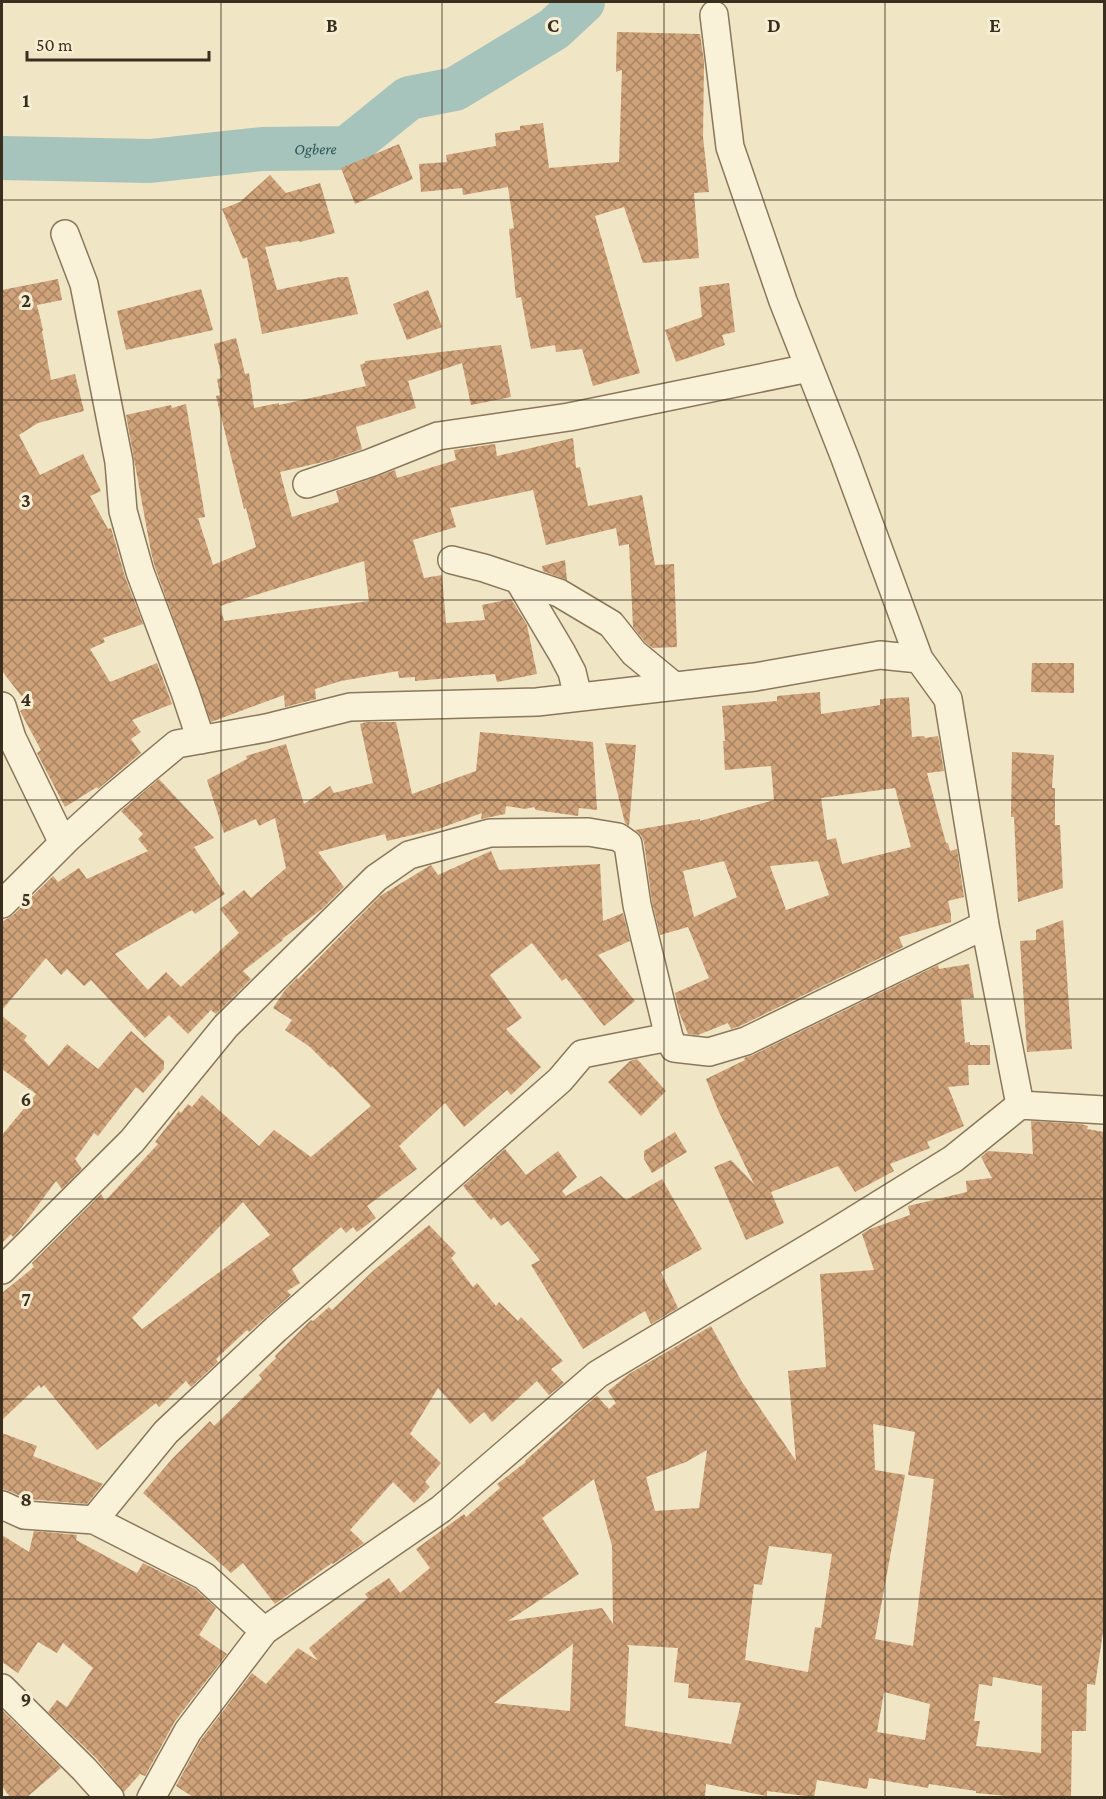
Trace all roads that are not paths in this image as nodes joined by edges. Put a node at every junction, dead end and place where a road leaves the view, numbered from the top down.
1 (714, 15) dead end
2 (65, 234) dead end
3 (809, 368) junction
4 (307, 484) dead end
5 (452, 560) dead end
6 (518, 579) junction
7 (919, 659) junction
8 (674, 686) junction
9 (578, 697) junction
10 (2, 706) edge
11 (201, 740) junction
12 (63, 843) junction
13 (2, 904) edge
14 (985, 925) junction
15 (669, 1038) junction
16 (1020, 1105) junction
17 (1104, 1110) edge
18 (2, 1270) edge
19 (2, 1505) edge
20 (94, 1520) junction
21 (264, 1631) junction
22 (2, 1688) edge
23 (110, 1797) edge
24 (151, 1797) edge

1 - 3 street
2 - 11 street
3 - 4 street
3 - 7 street
5 - 6 street
6 - 8 street
6 - 9 street
7 - 8 street
7 - 14 street
8 - 9 street
9 - 11 street
10 - 12 street
11 - 12 street
12 - 13 street
14 - 15 street
14 - 16 street
15 - 18 street
15 - 20 street
16 - 17 street
16 - 21 street
19 - 20 street
20 - 21 street
21 - 24 street
22 - 23 street

